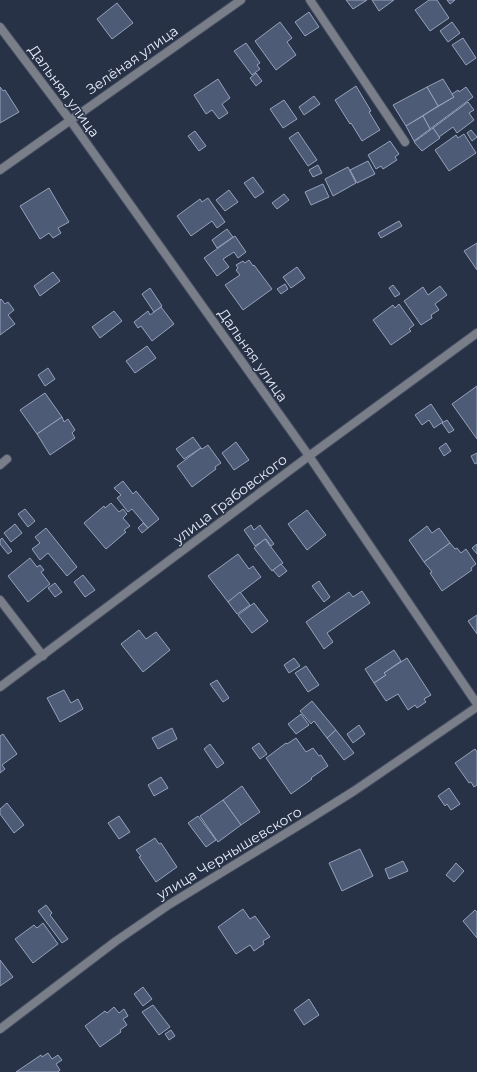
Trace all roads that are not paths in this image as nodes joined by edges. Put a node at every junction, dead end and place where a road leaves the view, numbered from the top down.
1 (240, 0) edge
2 (310, 0) edge
3 (0, 26) edge
4 (70, 120) junction
5 (405, 142) dead end
6 (0, 170) edge
7 (477, 333) edge
8 (309, 456) junction
9 (0, 600) edge
10 (43, 656) junction
11 (0, 687) edge
12 (477, 704) edge
13 (477, 707) edge
14 (0, 1029) edge

1 - 4 street, Зелёная улица
2 - 5 street
3 - 4 street, Дальняя улица
4 - 6 street, Зелёная улица
4 - 8 street, Дальняя улица
7 - 8 street, улица Грабовского
8 - 10 street, улица Грабовского
8 - 12 street, Дальняя улица
9 - 10 street
10 - 11 street, улица Грабовского
13 - 14 street, улица Чернышевского

